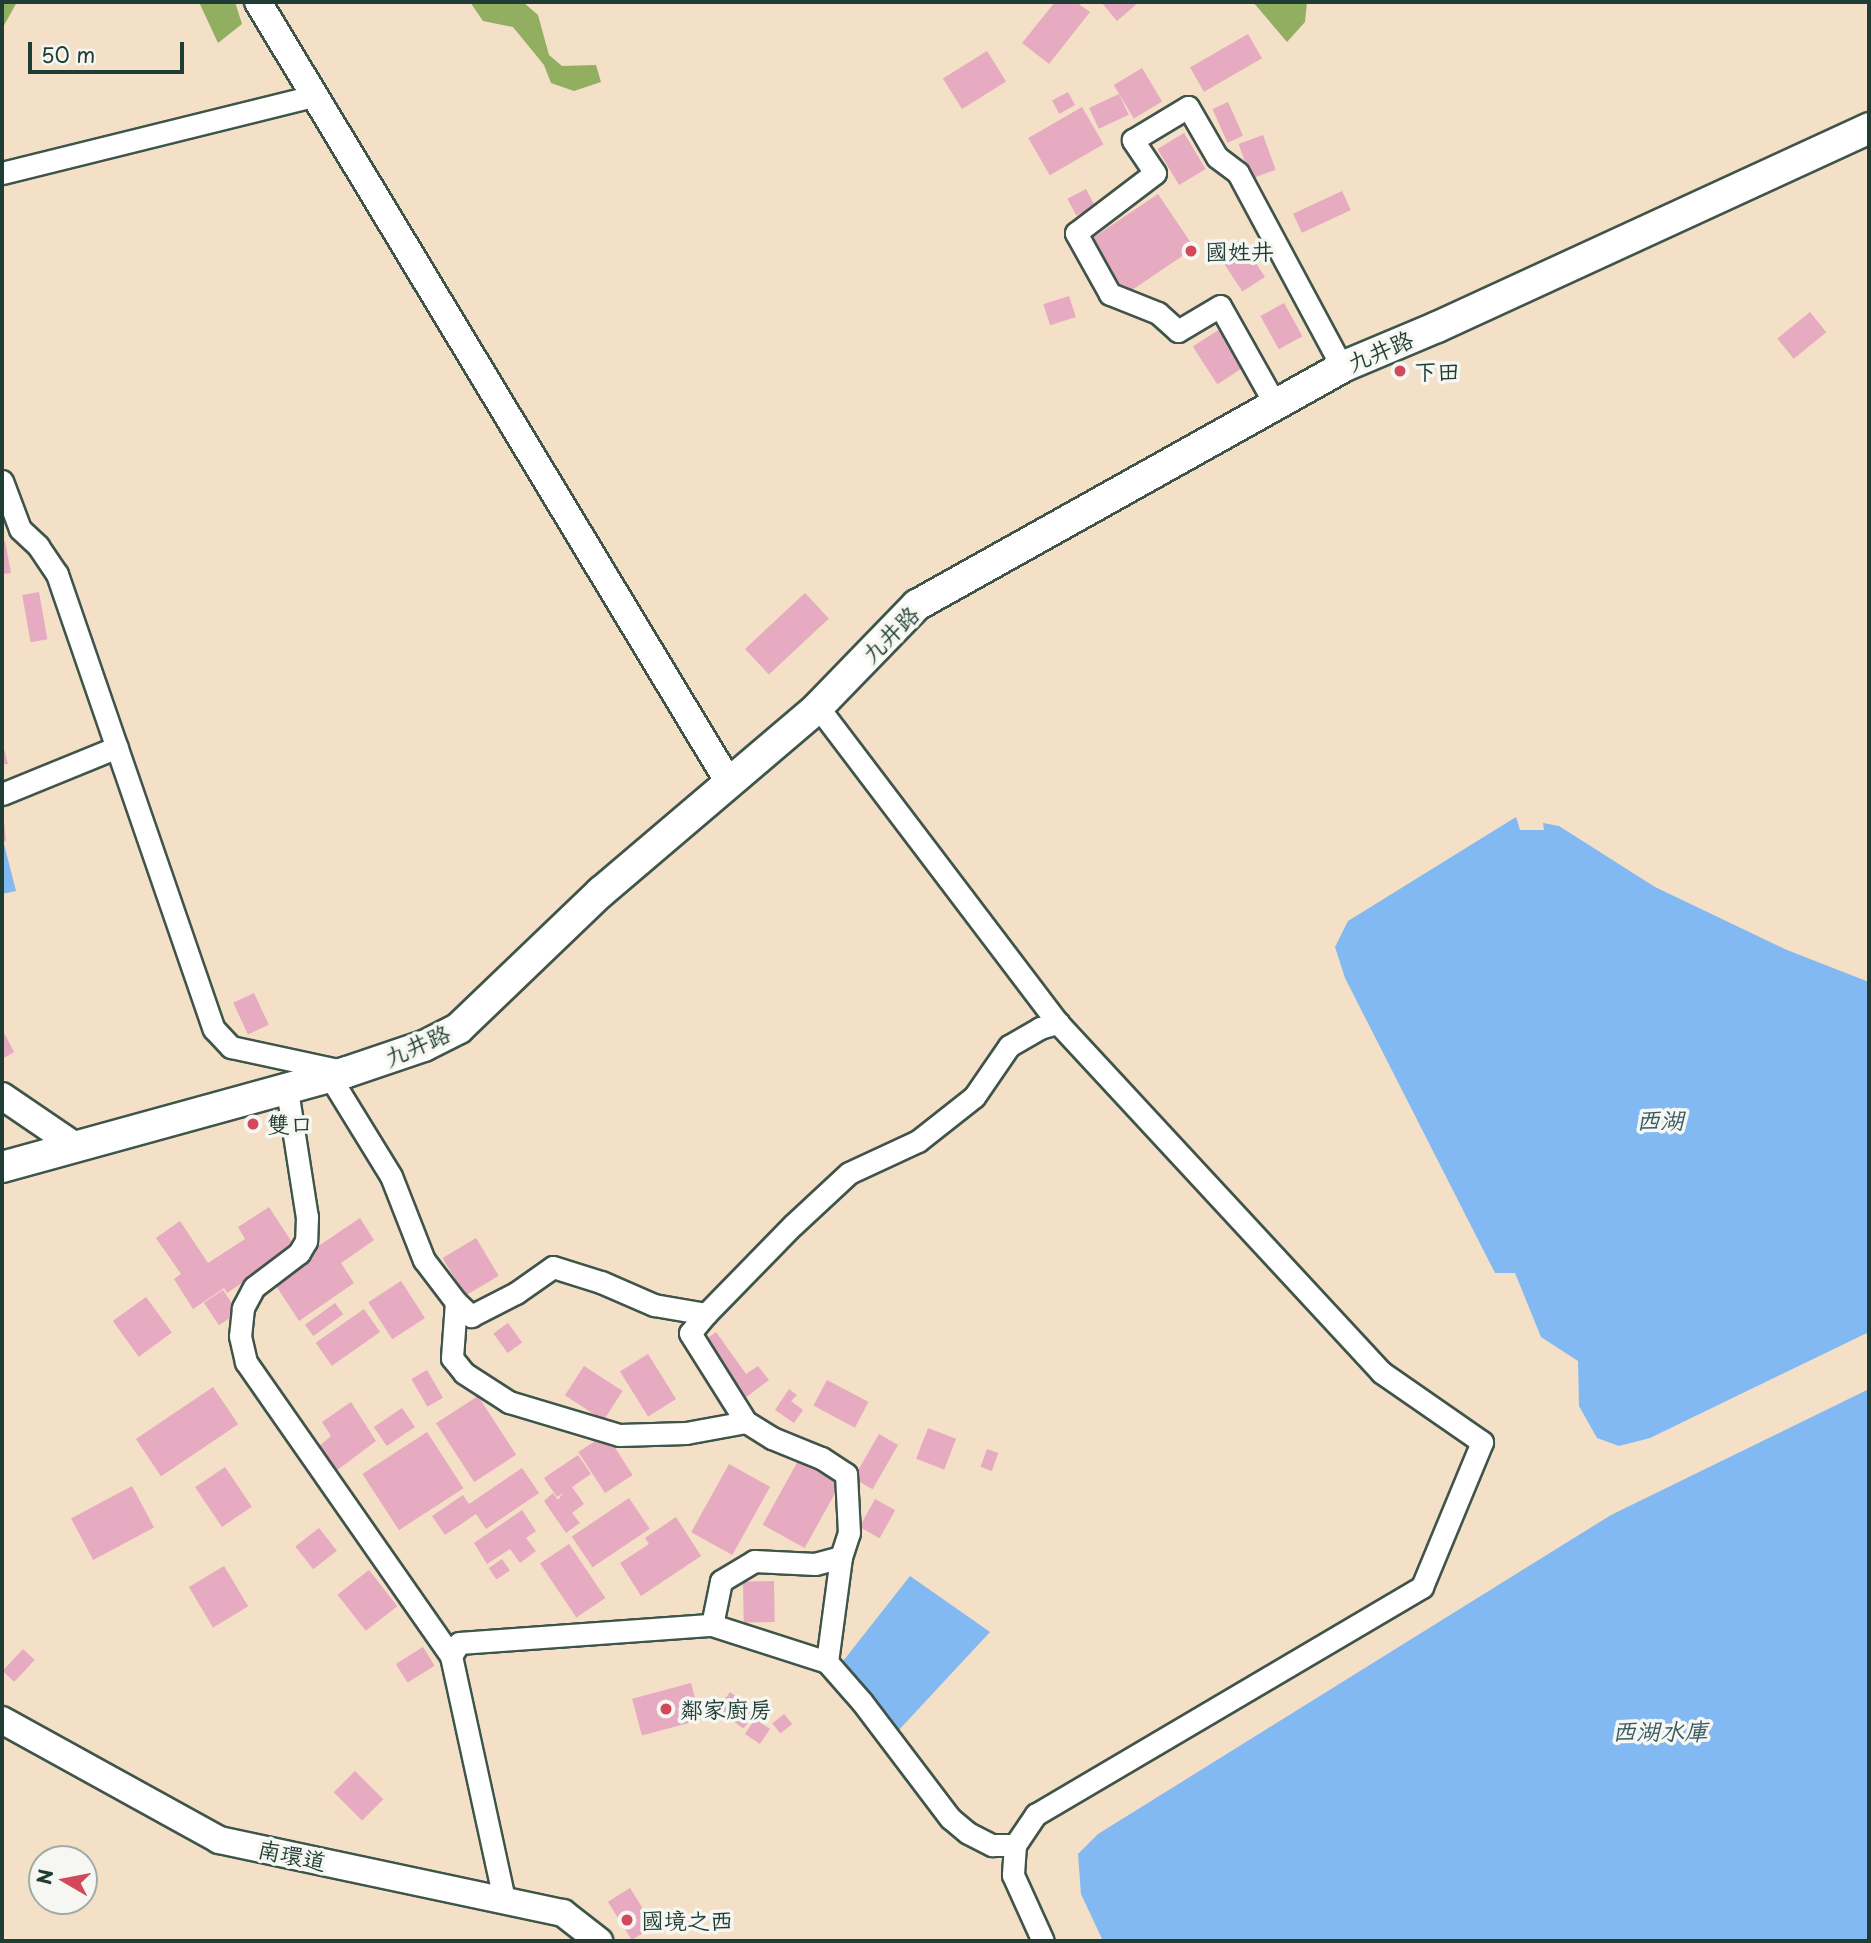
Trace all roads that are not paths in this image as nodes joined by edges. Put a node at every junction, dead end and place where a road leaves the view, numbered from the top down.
1 (258, 2) edge
2 (313, 96) junction
3 (1869, 128) edge
4 (2, 173) edge
5 (1342, 366) junction
6 (1275, 404) junction
7 (2, 481) edge
8 (11, 531) edge
9 (818, 706) junction
10 (117, 747) junction
11 (730, 784) junction
12 (2, 794) edge
13 (1058, 1023) junction
14 (339, 1074) junction
15 (287, 1090) junction
16 (2, 1096) edge
17 (74, 1145) junction
18 (2, 1167) edge
19 (456, 1303) junction
20 (706, 1314) junction
21 (746, 1422) junction
22 (841, 1557) junction
23 (712, 1625) junction
24 (451, 1656) junction
25 (827, 1662) junction
26 (2, 1720) edge
27 (1014, 1845) junction
28 (504, 1900) junction
29 (599, 1941) edge
30 (1043, 1941) edge

1 - 2 street
2 - 4 street
2 - 11 street
3 - 5 main road, 九井路
5 - 6 main road, 九井路
5 - 6 street
6 - 9 main road, 九井路
7 - 8 street
8 - 10 street
9 - 11 main road, 九井路
9 - 13 street
10 - 12 street
10 - 14 street
11 - 14 main road, 九井路
13 - 20 street
13 - 27 street
14 - 15 main road, 九井路
14 - 19 street
15 - 17 main road, 九井路
15 - 24 street
16 - 17 street
17 - 18 main road, 九井路
19 - 20 street
19 - 21 street
20 - 21 street
21 - 22 street
22 - 23 street
22 - 25 street
23 - 24 street
23 - 25 street
24 - 28 street
25 - 27 street
26 - 28 street, 南環道
27 - 30 street
28 - 29 street, 南環道

